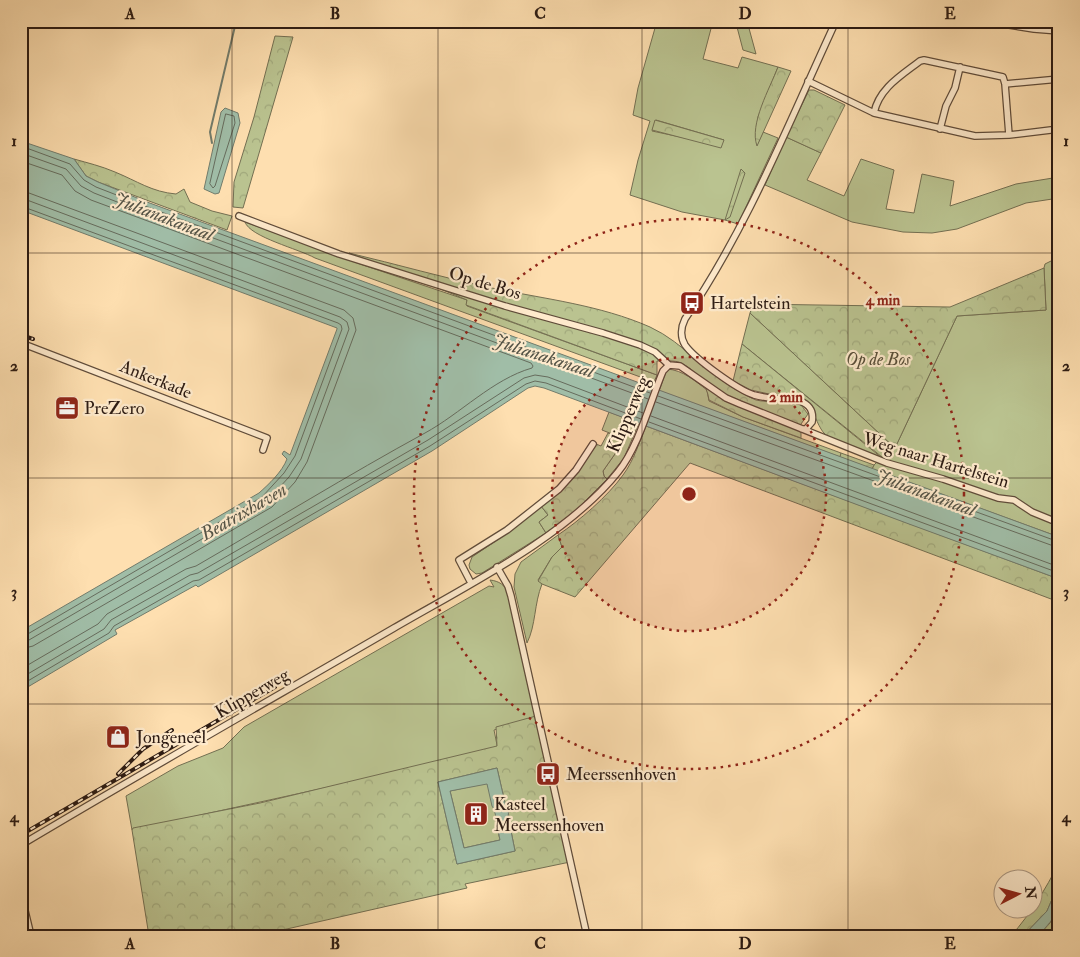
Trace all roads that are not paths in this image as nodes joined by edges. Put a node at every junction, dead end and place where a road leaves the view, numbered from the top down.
1 (836, 21) edge
2 (984, 21) edge
3 (1059, 31) edge
4 (960, 67) junction
5 (1059, 79) edge
6 (808, 81) junction
7 (1005, 84) junction
8 (874, 113) junction
9 (940, 129) junction
10 (1059, 129) edge
11 (1009, 135) junction
12 (239, 216) dead end
13 (21, 343) edge
14 (669, 365) junction
15 (802, 429) junction
16 (593, 444) dead end
17 (263, 450) dead end
18 (1059, 523) edge
19 (497, 567) junction
20 (471, 583) junction
21 (21, 845) edge
22 (21, 894) edge
23 (31, 936) edge
24 (587, 936) edge

1 - 6 street
2 - 3 street
4 - 7 street
4 - 8 street
4 - 9 street
5 - 7 street
6 - 8 street
6 - 15 street
7 - 11 street
8 - 9 street
9 - 11 street
10 - 11 street
12 - 14 street, Op de Bos
13 - 17 street, Ankerkade
14 - 15 street, Op de Bos
14 - 19 street, Klipperweg
15 - 18 street, Weg naar Hartelstein
16 - 20 street, Klipperweg
19 - 20 street, Klipperweg
19 - 24 street
20 - 21 street, Klipperweg
22 - 23 street

